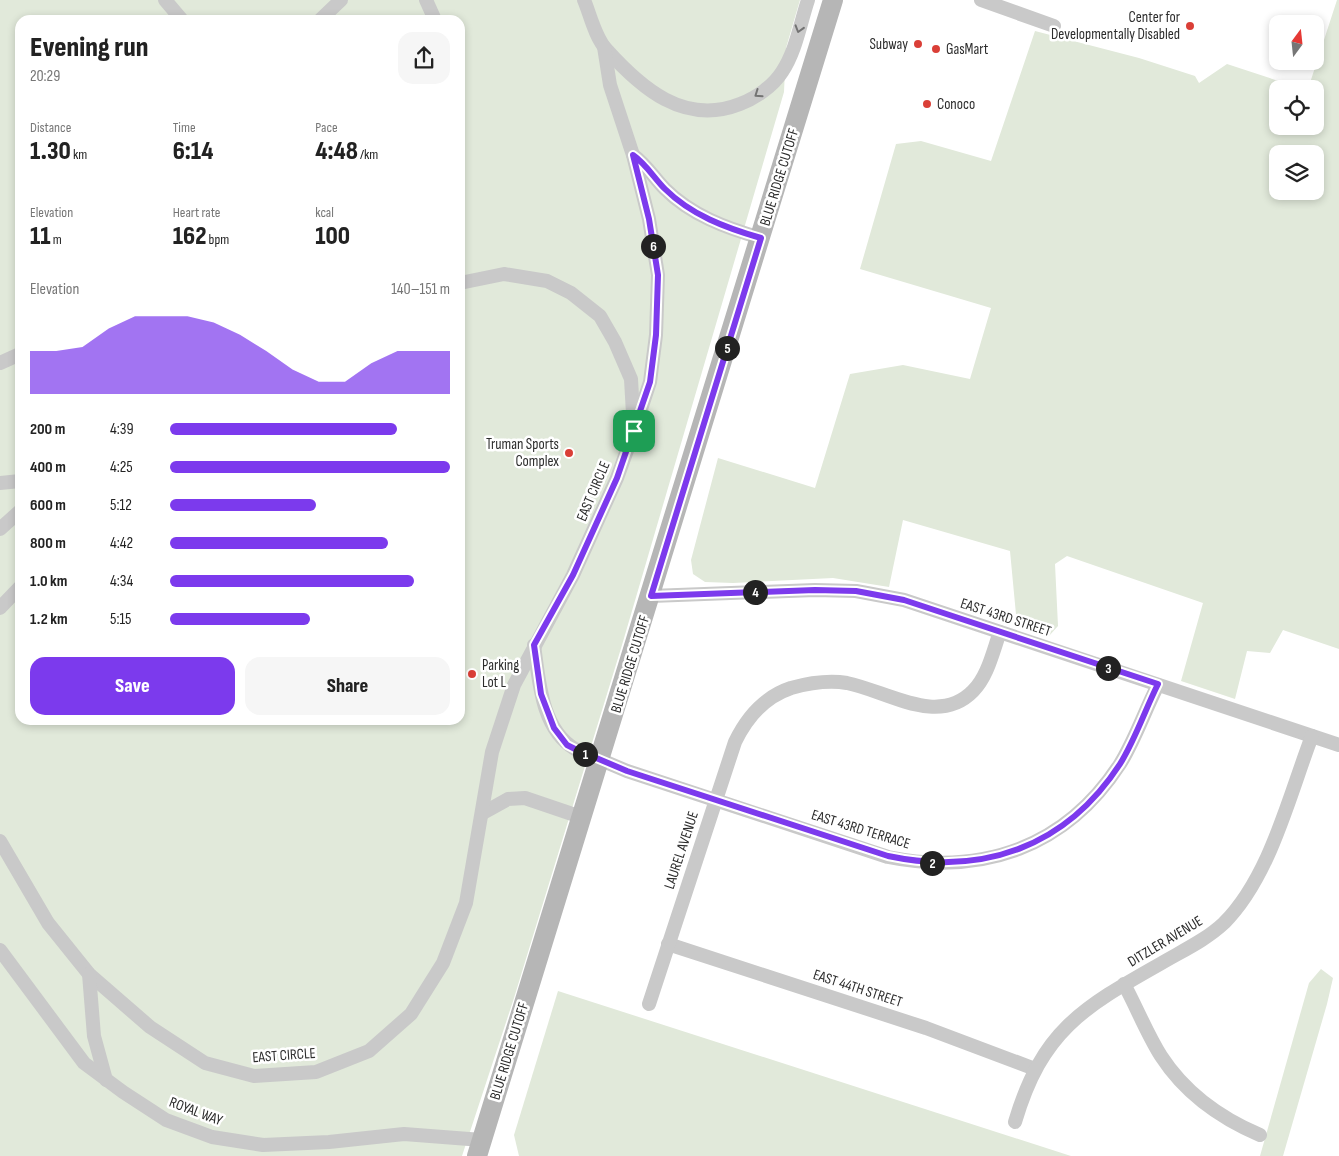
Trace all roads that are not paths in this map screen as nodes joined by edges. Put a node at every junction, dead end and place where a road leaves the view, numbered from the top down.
1 (165, 0) edge
2 (341, 0) edge
3 (426, 0) edge
4 (584, 0) edge
5 (808, 0) edge
6 (833, 0) edge
7 (981, 0) edge
8 (178, 15) edge
9 (325, 15) edge
10 (433, 15) edge
11 (1054, 26) dead end
12 (604, 47) junction
13 (633, 155) junction
14 (761, 238) junction
15 (465, 282) edge
16 (15, 356) edge
17 (0, 363) edge
18 (634, 431) junction
19 (15, 482) edge
20 (0, 483) edge
21 (15, 516) edge
22 (0, 529) edge
23 (15, 593) edge
24 (651, 596) junction
25 (0, 608) edge
26 (1000, 632) junction
27 (534, 645) junction
28 (1158, 684) junction
29 (1312, 736) junction
30 (1339, 745) edge
31 (600, 760) junction
32 (714, 800) junction
33 (483, 813) junction
34 (581, 817) junction
35 (0, 841) edge
36 (668, 944) junction
37 (0, 950) edge
38 (89, 974) junction
39 (1124, 984) junction
40 (649, 1004) dead end
41 (1035, 1069) junction
42 (106, 1080) junction
43 (1015, 1122) dead end
44 (1260, 1135) dead end
45 (479, 1148) edge

1 - 8 street
2 - 9 street
3 - 10 street
4 - 12 street
5 -> 12 street
6 - 14 main road, BLUE RIDGE CUTOFF
7 - 11 street
12 - 13 street
13 - 14 street
13 - 18 street
14 - 24 main road, BLUE RIDGE CUTOFF
15 - 18 street, EAST CIRCLE
16 - 17 street
18 - 27 street, EAST CIRCLE
19 - 20 street
21 - 22 street
23 - 25 street
24 - 26 street, EAST 43RD STREET
24 - 31 main road, BLUE RIDGE CUTOFF
26 - 28 street, EAST 43RD STREET
26 - 32 street, LAUREL AVENUE
27 - 31 street
27 - 33 street, EAST CIRCLE
28 - 29 street, EAST 43RD STREET
28 - 32 street, EAST 43RD TERRACE
29 - 30 street, EAST 43RD STREET
29 - 39 street, DITZLER AVENUE
31 - 32 street, EAST 43RD TERRACE
31 - 34 main road, BLUE RIDGE CUTOFF
32 - 36 street, LAUREL AVENUE
33 - 34 street
33 - 38 street, EAST CIRCLE
34 - 45 main road, BLUE RIDGE CUTOFF
35 - 38 street, EAST CIRCLE
36 - 40 street, LAUREL AVENUE
36 - 41 street, EAST 44TH STREET
37 - 42 street, ROYAL WAY
38 - 42 street
39 - 41 street, DITZLER AVENUE
39 - 44 street
41 - 43 street, DITZLER AVENUE
42 - 45 street, ROYAL WAY

